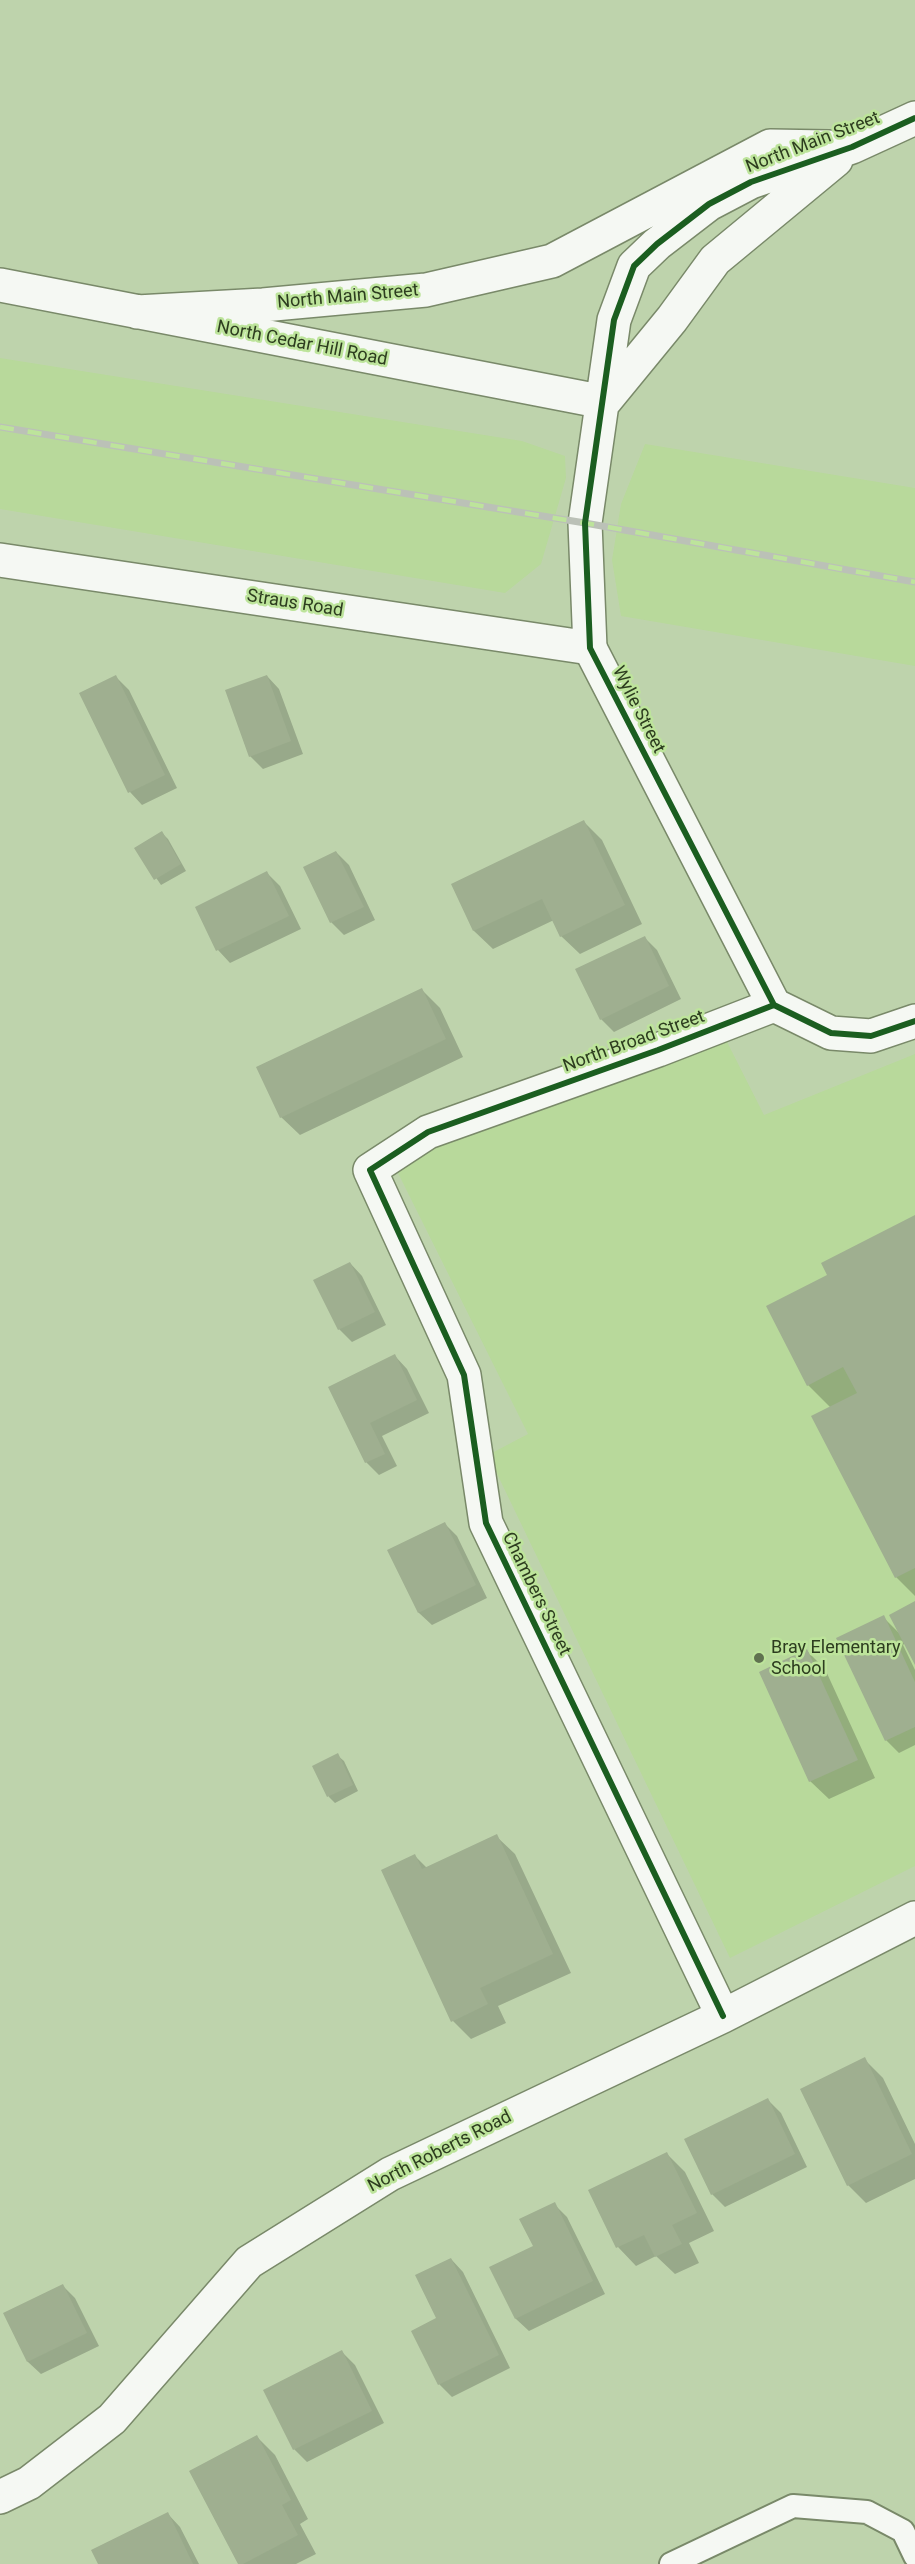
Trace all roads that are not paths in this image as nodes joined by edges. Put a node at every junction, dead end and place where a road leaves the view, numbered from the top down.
1 (915, 118) edge
2 (852, 147) junction
3 (0, 285) edge
4 (137, 312) junction
5 (604, 402) junction
6 (0, 560) edge
7 (590, 648) junction
8 (774, 1005) junction
9 (915, 1021) edge
10 (369, 1170) joint
11 (915, 1918) edge
12 (723, 2016) junction
13 (0, 2497) edge
14 (915, 2556) edge
15 (671, 2564) edge

1 - 2 street, North Main Street
2 - 4 street, North Main Street
2 - 5 street, North Main Street
2 - 5 street, North Main Street
3 - 4 street, North Cedar Hill Road
4 - 5 street, North Cedar Hill Road
5 - 7 street, Wylie Street
6 - 7 street, Straus Road
7 - 8 street, Wylie Street
8 - 9 street
8 - 10 street, North Broad Street
10 - 12 street, Chambers Street
11 - 12 street, North Roberts Road
12 - 13 street, North Roberts Road
14 - 15 lane

